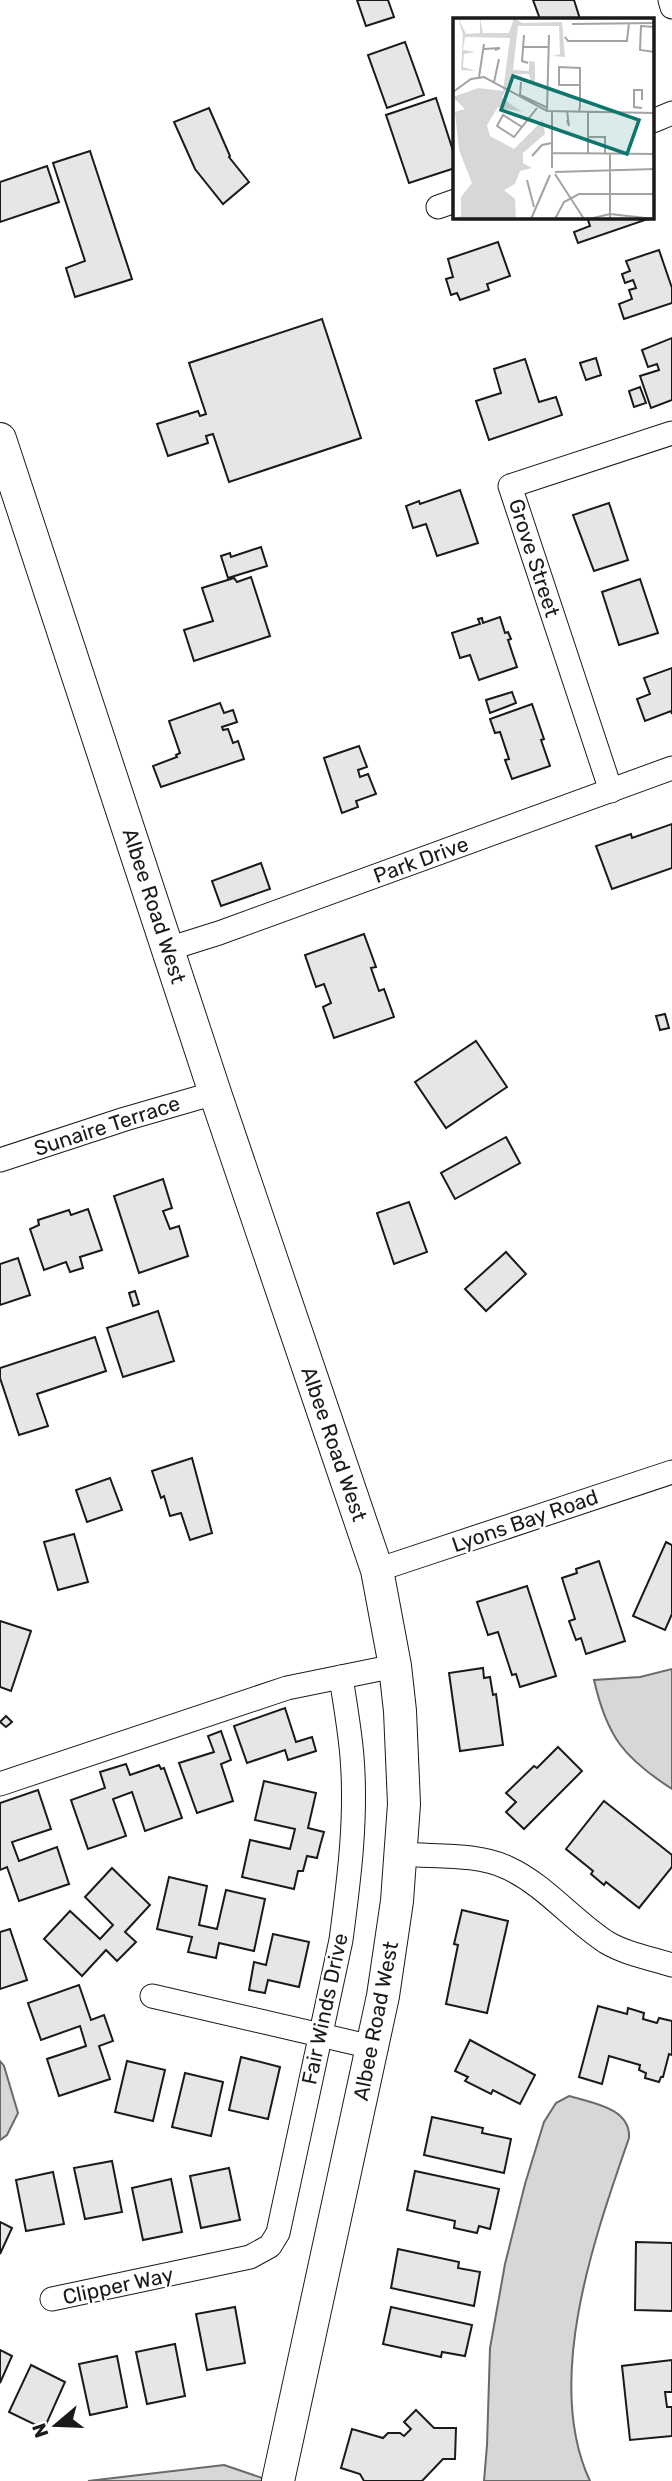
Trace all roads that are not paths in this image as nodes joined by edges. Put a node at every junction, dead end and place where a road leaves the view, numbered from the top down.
1 (670, 0) edge
2 (672, 7) edge
3 (672, 113) edge
4 (654, 121) edge
5 (672, 433) edge
6 (0, 439) edge
7 (672, 768) edge
8 (611, 791) junction
9 (168, 949) junction
10 (215, 1093) junction
11 (0, 1160) edge
12 (672, 1472) edge
13 (377, 1570) junction
14 (395, 1667) junction
15 (341, 1677) junction
16 (0, 1784) edge
17 (402, 1854) junction
18 (672, 1965) edge
19 (152, 1996) dead end
20 (320, 2035) junction
21 (372, 2047) junction
22 (184, 2272) joint
23 (52, 2299) dead end
24 (279, 2474) edge

1 - 2 street
3 - 4 street
5 - 8 street, Grove Street
6 - 9 street, Albee Road West
7 - 8 street, Park Drive
8 - 9 street, Park Drive
9 - 10 street, Albee Road West
10 - 11 street, Sunaire Terrace
10 - 13 street, Albee Road West
12 - 13 street, Lyons Bay Road
13 - 14 street, Albee Road West
14 - 15 street
14 - 17 street, Albee Road West
15 - 16 street
15 - 20 street, Fair Winds Drive
17 - 18 street
17 - 21 street, Albee Road West
19 - 20 street
20 - 21 street
20 - 22 street, Fair Winds Drive
21 - 24 street, Albee Road West
22 - 23 street, Clipper Way

